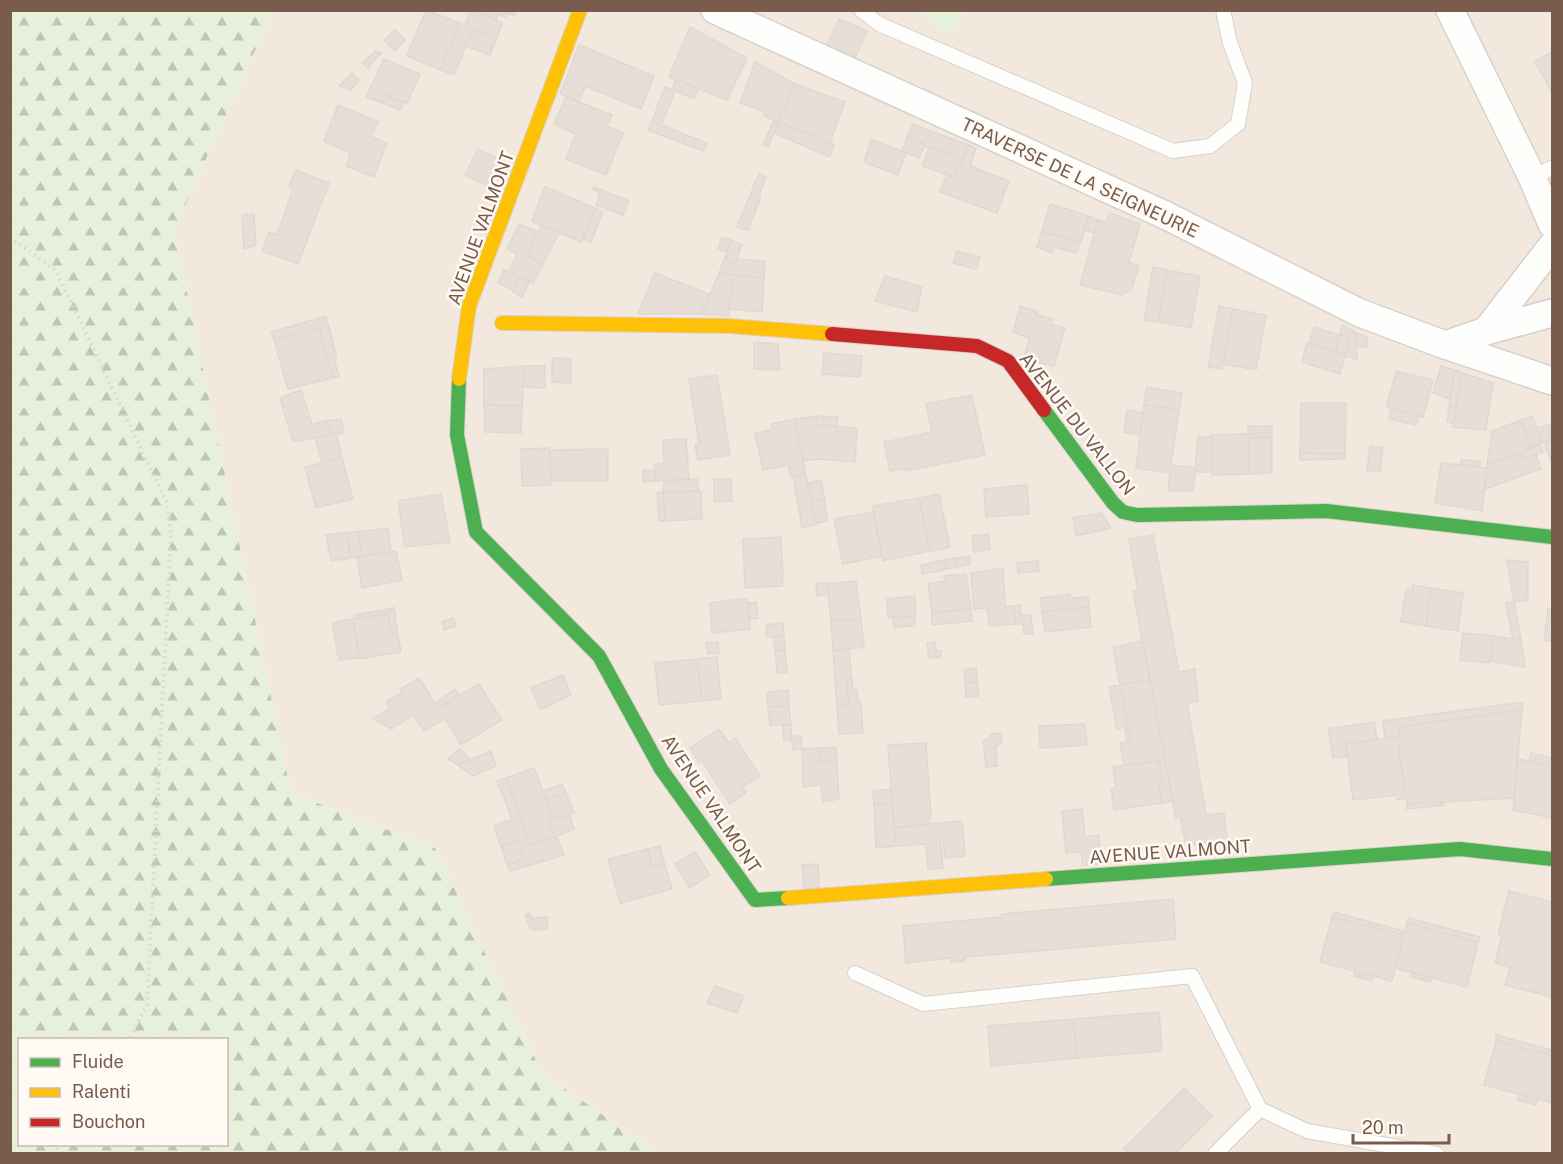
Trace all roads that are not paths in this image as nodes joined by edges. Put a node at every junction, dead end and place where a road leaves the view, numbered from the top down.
1 (580, 10) edge
2 (715, 10) edge
3 (861, 10) edge
4 (1223, 10) edge
5 (1450, 10) edge
6 (1542, 172) edge
7 (1552, 224) edge
8 (1552, 246) edge
9 (1552, 313) edge
10 (502, 323) dead end
11 (1486, 331) junction
12 (1445, 345) junction
13 (1552, 381) edge
14 (1552, 537) edge
15 (1552, 859) edge
16 (855, 973) dead end
17 (1260, 1109) junction
18 (1404, 1151) edge
19 (1215, 1154) edge
20 (1437, 1154) edge

1 - 15 street, AVENUE VALMONT
2 - 12 street, TRAVERSE DE LA SEIGNEURIE
3 - 4 lane
5 - 6 street
6 - 7 street
8 - 11 street
9 - 11 street
10 - 14 street, AVENUE DU VALLON
11 - 12 street
12 - 13 street, TRAVERSE DE LA SEIGNEURIE
16 - 17 lane
17 - 18 lane
17 - 19 lane
18 - 20 lane

